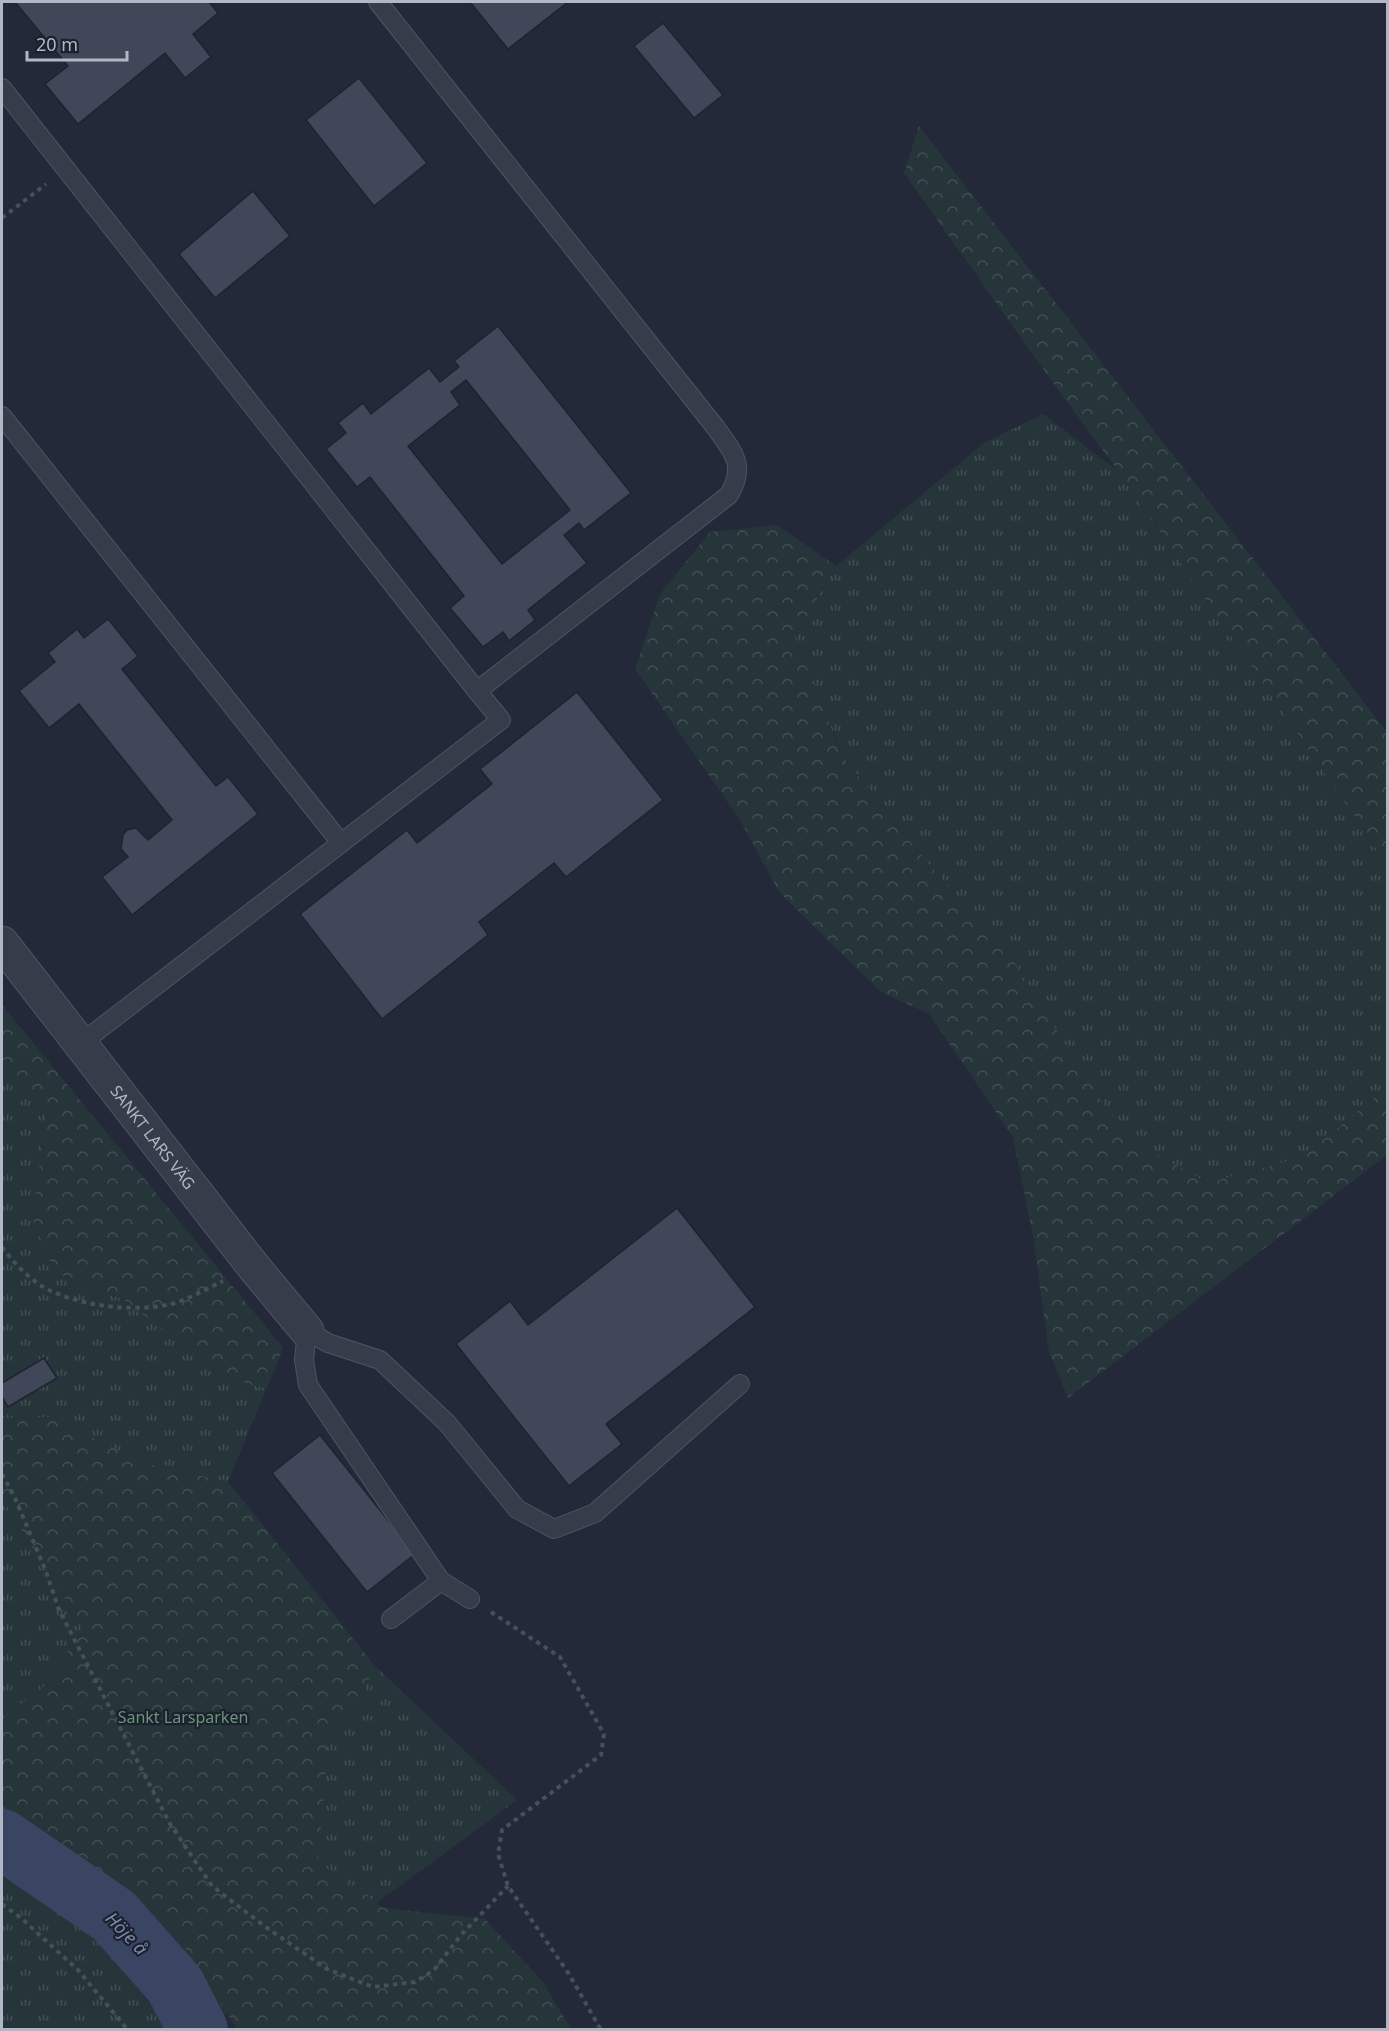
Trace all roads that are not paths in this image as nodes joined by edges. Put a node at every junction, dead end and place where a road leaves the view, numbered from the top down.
1 (378, 2) edge
2 (2, 88) edge
3 (2, 416) edge
4 (477, 691) junction
5 (341, 843) junction
6 (2, 943) edge
7 (80, 1044) junction
8 (307, 1331) junction
9 (741, 1384) dead end
10 (441, 1581) junction
11 (470, 1599) road end
12 (391, 1619) dead end

1 - 4 lane
2 - 4 lane
3 - 5 lane
4 - 5 lane
5 - 7 lane
6 - 7 street, SANKT LARS VÄG
7 - 8 street, SANKT LARS VÄG
8 - 9 lane
8 - 10 lane
10 - 11 lane
10 - 12 lane

